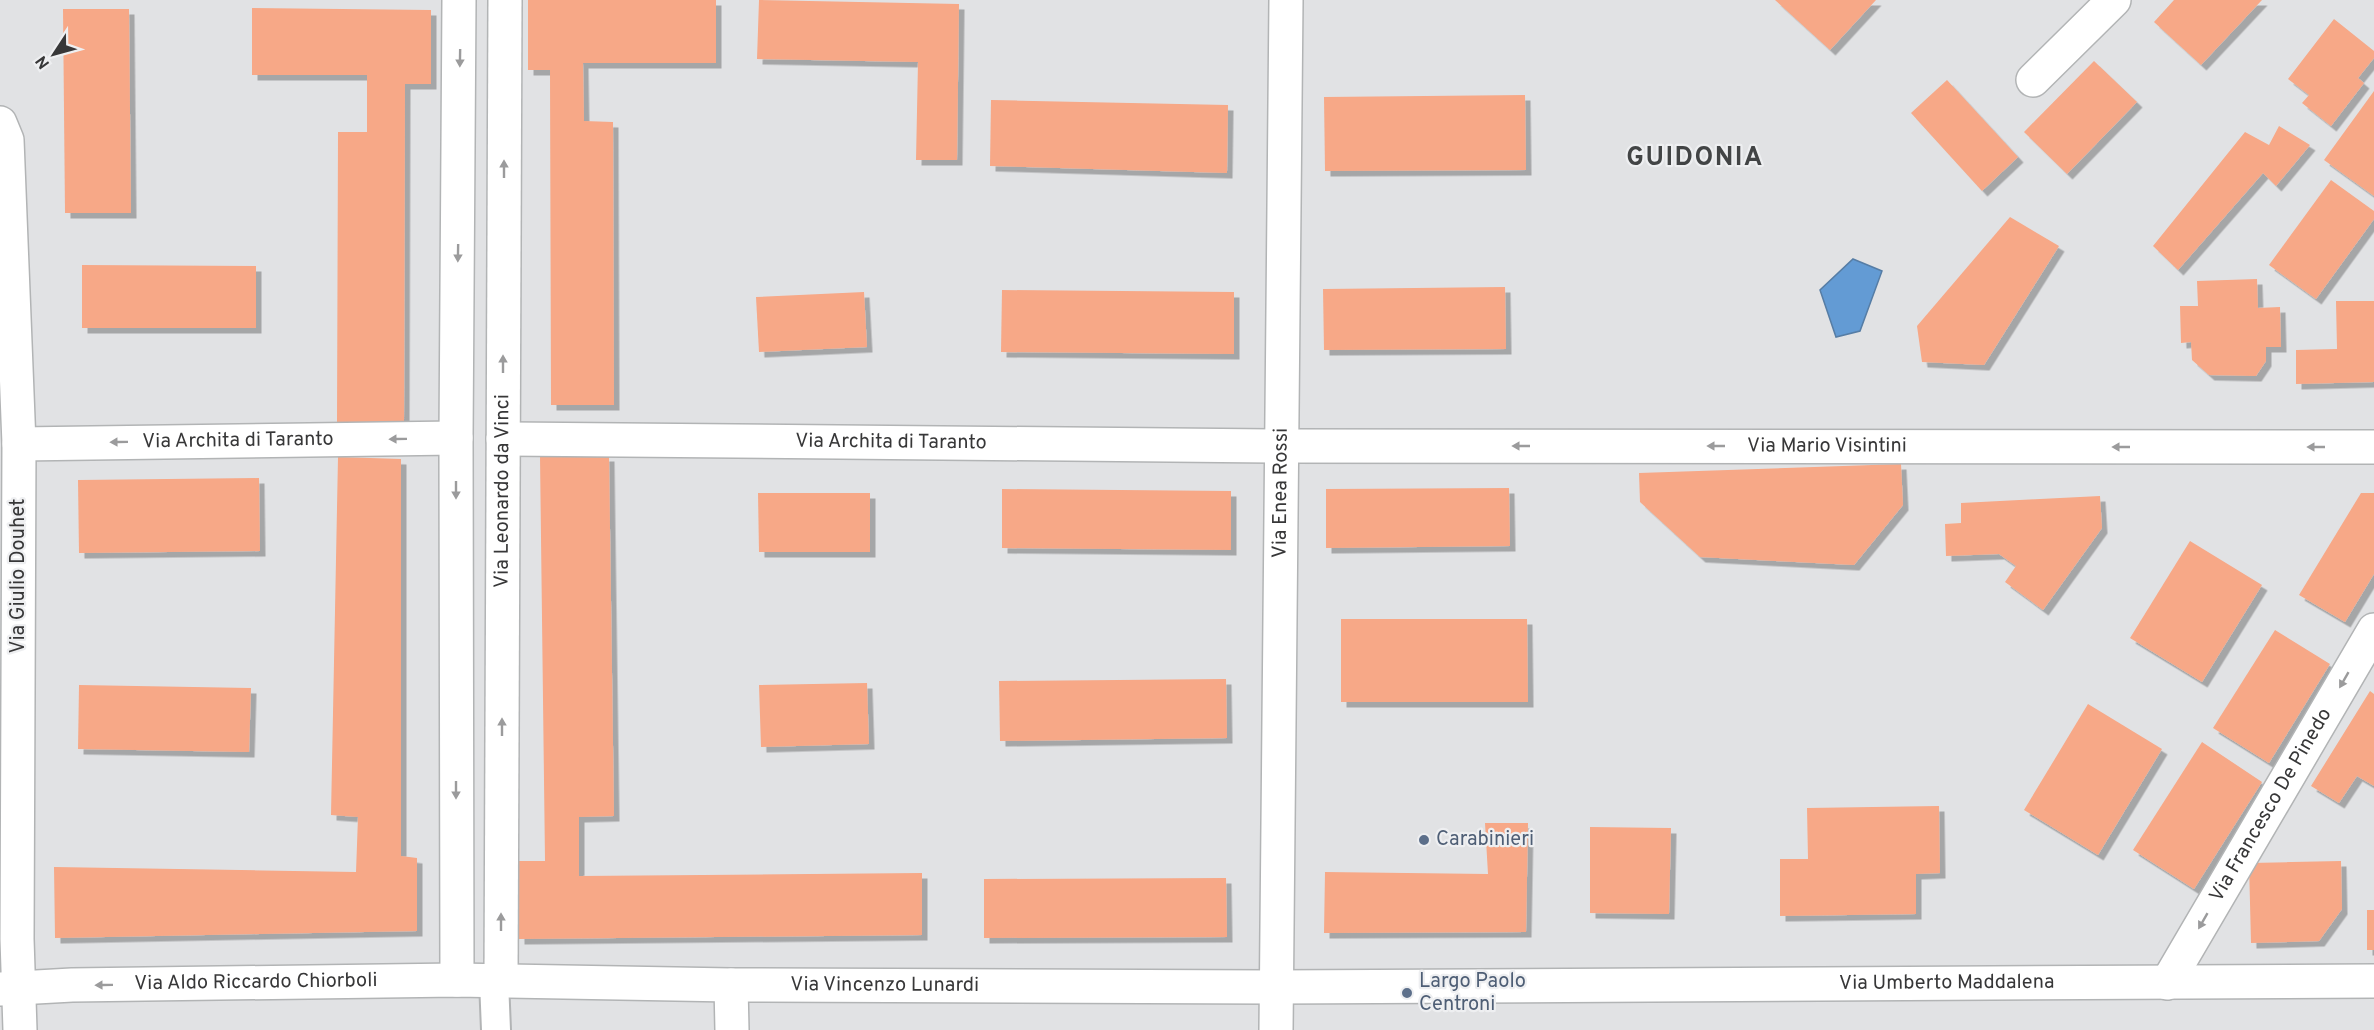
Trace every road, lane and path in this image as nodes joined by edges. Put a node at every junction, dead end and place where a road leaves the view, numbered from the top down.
1 (459, 0) edge
2 (506, 0) edge
3 (1286, 0) edge
4 (2114, 0) edge
5 (2033, 80) dead end
6 (0, 123) edge
7 (8, 387) edge
8 (456, 438) junction
9 (503, 439) junction
10 (19, 444) junction
11 (1280, 446) junction
12 (2374, 447) edge
13 (2374, 630) edge
14 (457, 980) junction
15 (498, 981) junction
16 (2374, 981) edge
17 (2167, 982) junction
18 (732, 985) junction
19 (1276, 987) junction
20 (10, 989) edge
21 (20, 1030) edge
22 (496, 1030) edge
23 (732, 1030) edge
24 (1276, 1030) edge

1 -> 8 street
9 -> 2 street, Via Leonardo da Vinci
3 - 11 street, Via Enea Rossi
4 - 5 street
6 - 7 street, Via Giulio Douhet
7 - 10 street, Via Giulio Douhet
8 -> 10 street, Via Archita di Taranto
8 -> 14 street
9 - 11 street, Via Archita di Taranto
15 -> 9 street, Via Leonardo da Vinci
10 - 20 street, Via Giulio Douhet
12 -> 11 street, Via Mario Visintini
11 - 19 street, Via Enea Rossi
13 -> 17 street, Via Francesco De Pinedo
14 - 15 street, Via Aldo Riccardo Chiorboli
14 -> 20 street, Via Aldo Riccardo Chiorboli
15 - 18 street, Via Vincenzo Lunardi
15 - 22 street
16 - 17 street, Via Umberto Maddalena
17 - 19 street, Via Umberto Maddalena
18 - 19 street, Via Vincenzo Lunardi
18 - 23 street
19 - 24 street, Via Enea Rossi
20 - 21 street, Via Giulio Douhet

